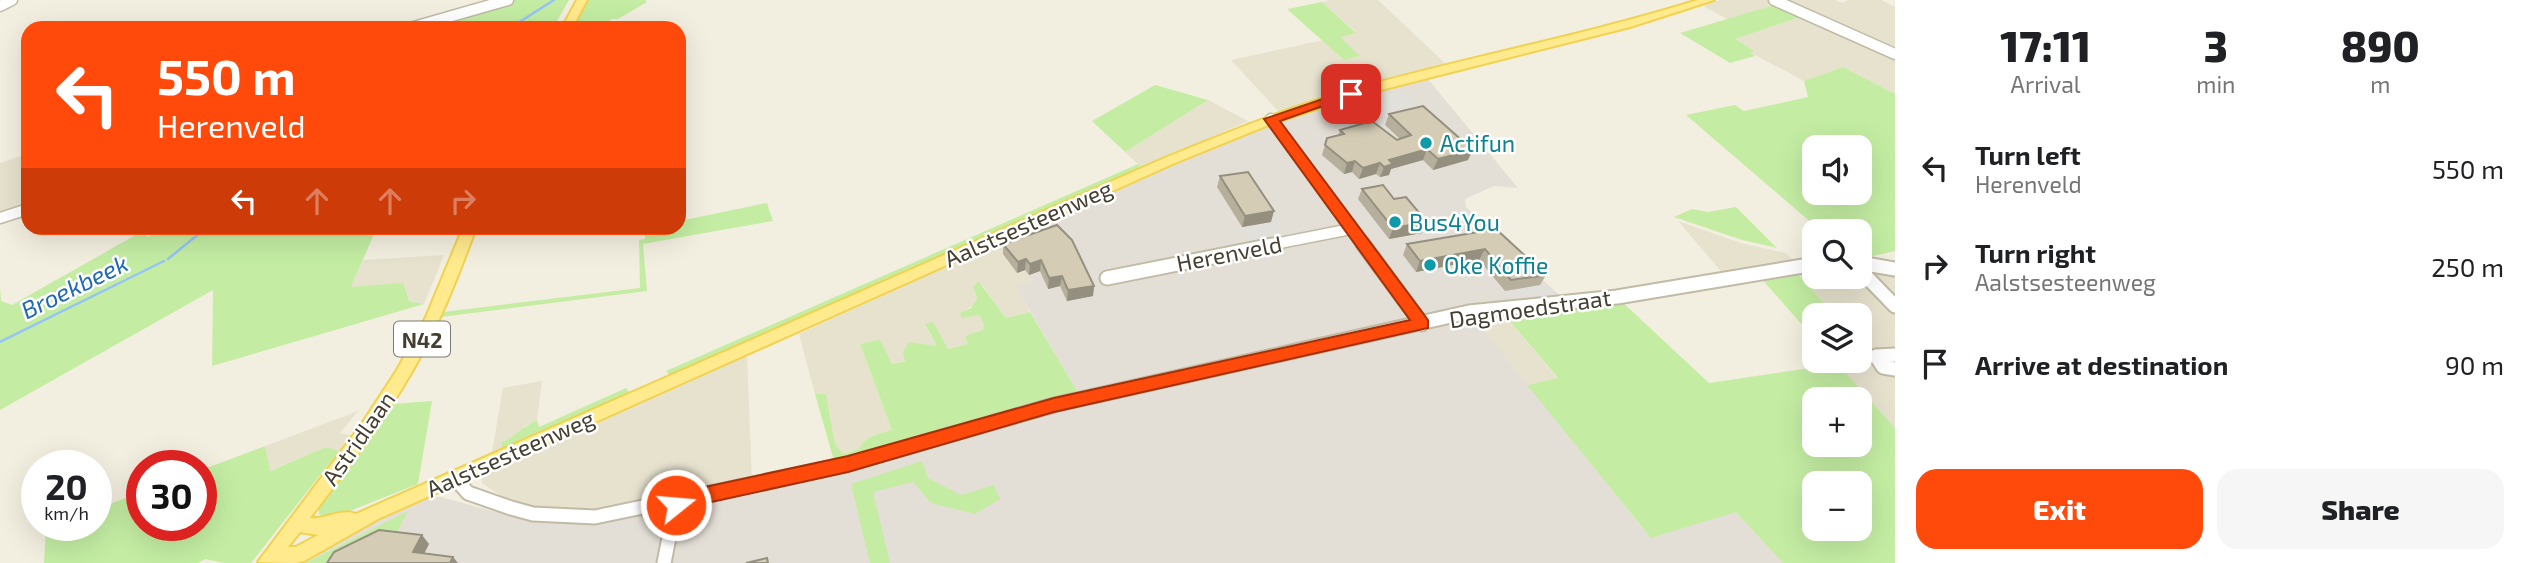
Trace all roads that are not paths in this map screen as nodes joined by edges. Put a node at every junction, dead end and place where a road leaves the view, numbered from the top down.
1 (12, 0) edge
2 (508, 0) edge
3 (582, 0) edge
4 (1709, 0) edge
5 (1774, 0) edge
6 (0, 6) edge
7 (434, 21) edge
8 (571, 21) edge
9 (1895, 54) edge
10 (1271, 119) junction
11 (21, 211) edge
12 (0, 218) edge
13 (1350, 229) junction
14 (466, 235) edge
15 (1872, 265) edge
16 (1802, 266) edge
17 (1895, 269) edge
18 (1107, 278) dead end
19 (1872, 282) edge
20 (1895, 306) edge
21 (1422, 324) junction
22 (1895, 355) edge
23 (1895, 369) edge
24 (454, 477) junction
25 (677, 502) junction
26 (372, 514) junction
27 (295, 524) junction
28 (269, 559) edge
29 (664, 563) edge

1 - 6 street
2 - 7 street
3 - 8 main road
4 - 10 main road, Aalstsesteenweg
5 - 9 street
10 - 13 street
10 - 24 main road, Aalstsesteenweg
11 - 12 street
13 - 18 street, Herenveld
13 - 21 street
14 - 27 main road, Astridlaan / N42
15 - 17 street
16 - 21 street, Dagmoedstraat
19 - 20 street
21 - 25 street, Dagmoedstraat
22 - 23 street
24 - 25 street, Dagmoedstraat
24 - 26 main road, Aalstsesteenweg
25 - 29 street
26 - 27 main road, Aalstsesteenweg
26 - 28 main road, Aalstsesteenweg
27 - 28 main road, Astridlaan / N42

